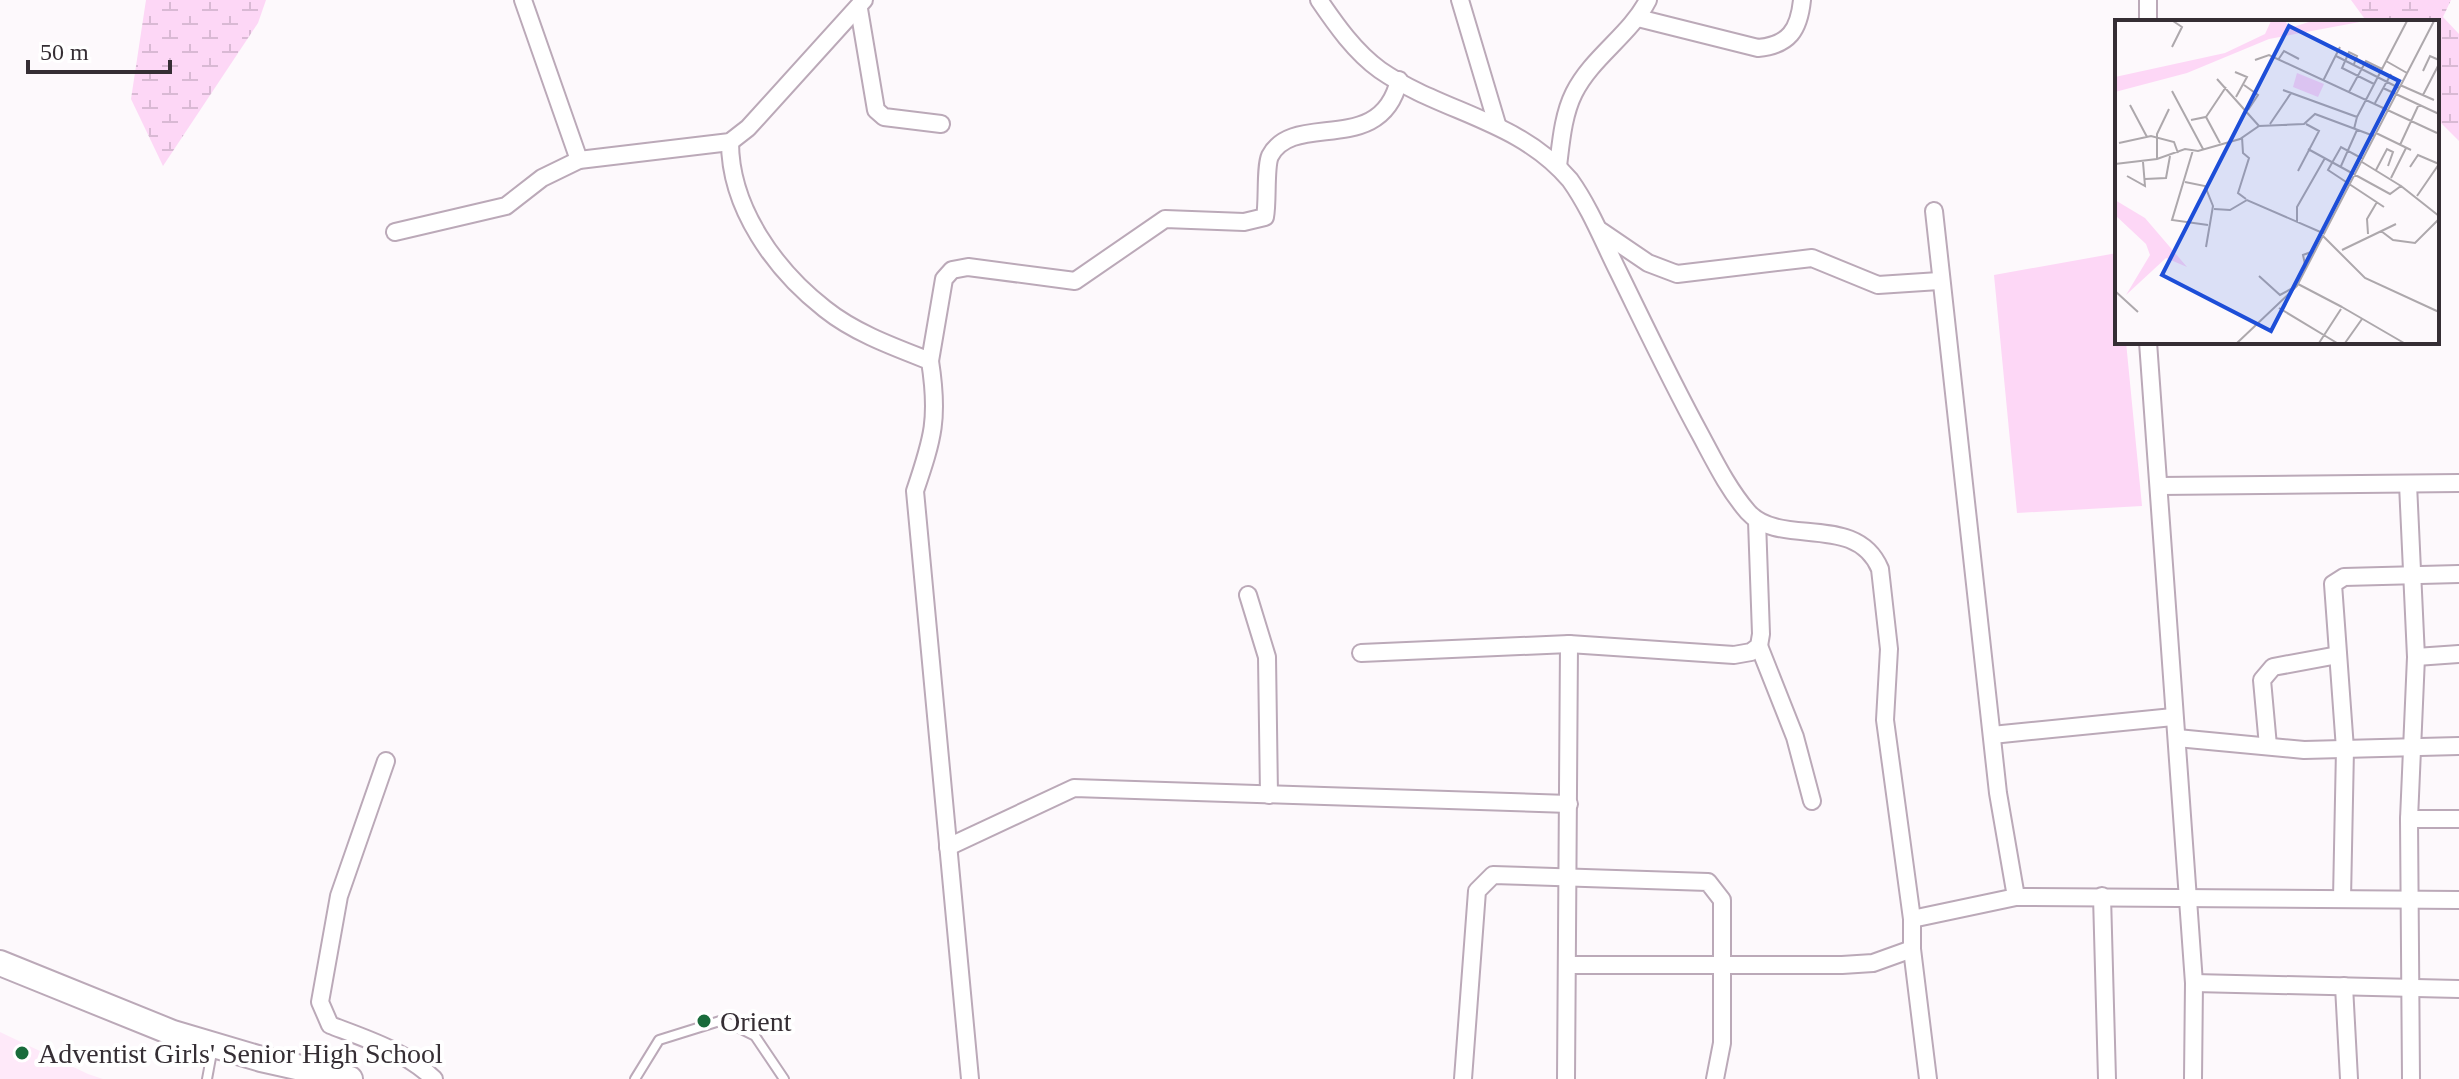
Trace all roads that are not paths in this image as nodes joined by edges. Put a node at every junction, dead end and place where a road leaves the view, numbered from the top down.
1 (523, 0) edge
2 (1319, 0) edge
3 (1460, 0) edge
4 (1648, 0) edge
5 (1802, 0) edge
6 (861, 4) edge
7 (1638, 18) junction
8 (1399, 80) junction
9 (941, 124) dead end
10 (1497, 124) junction
11 (730, 142) junction
12 (579, 160) junction
13 (1558, 166) junction
14 (1934, 211) dead end
15 (1597, 228) junction
16 (395, 232) dead end
17 (1939, 281) junction
18 (2148, 344) edge
19 (930, 361) junction
20 (2459, 483) edge
21 (2408, 484) junction
22 (2160, 486) junction
23 (1757, 521) junction
24 (2459, 574) edge
25 (2413, 576) junction
26 (1248, 595) dead end
27 (1569, 644) junction
28 (1759, 646) junction
29 (1361, 653) dead end
30 (2459, 654) edge
31 (2338, 655) junction
32 (2416, 657) junction
33 (2173, 717) junction
34 (1992, 735) junction
35 (2177, 738) junction
36 (2268, 746) junction
37 (2411, 746) junction
38 (2459, 746) edge
39 (2345, 749) junction
40 (386, 761) dead end
41 (1269, 795) junction
42 (1812, 801) dead end
43 (1569, 804) junction
44 (2409, 819) junction
45 (2459, 819) edge
46 (948, 847) junction
47 (1568, 878) junction
48 (2102, 896) junction
49 (2016, 897) junction
50 (2342, 899) junction
51 (2186, 900) junction
52 (2459, 900) edge
53 (2409, 901) junction
54 (1912, 919) junction
55 (1912, 949) junction
56 (0, 963) edge
57 (1567, 965) junction
58 (1722, 965) junction
59 (2194, 983) junction
60 (2344, 986) junction
61 (2410, 988) junction
62 (2459, 989) edge
63 (213, 1046) junction
64 (207, 1079) edge
65 (350, 1079) edge
66 (434, 1079) edge
67 (635, 1079) edge
68 (784, 1079) edge
69 (970, 1079) edge
70 (1463, 1079) edge
71 (1566, 1079) edge
72 (1715, 1079) edge
73 (1928, 1079) edge
74 (2107, 1079) edge
75 (2193, 1079) edge
76 (2349, 1079) edge
77 (2411, 1079) edge

1 - 12 street
2 - 8 street
3 - 10 street
4 - 7 street
5 - 7 street
6 - 9 street
6 - 11 street
7 - 13 street
8 - 10 street
8 - 19 street
10 - 13 street
11 - 12 street
11 - 19 street
12 - 16 street
13 - 15 street
14 - 17 street
15 - 17 street
15 - 23 street
17 - 34 street
18 - 22 street
19 - 46 street
20 - 21 street
21 - 22 street
21 - 25 street
22 - 33 street
23 - 28 street
23 - 54 street
24 - 25 street
25 - 31 street
25 - 32 street
26 - 41 street
27 - 28 street
27 - 29 street
27 - 43 street
28 - 42 street
30 - 32 street
31 - 36 street
31 - 39 street
32 - 37 street
33 - 34 street
33 - 35 street
34 - 49 street
35 - 36 street
35 - 51 street
36 - 39 street
37 - 38 street
37 - 39 street
37 - 44 street
39 - 50 street
40 - 66 street
41 - 43 street
41 - 46 street
43 - 47 street
44 - 45 street
44 - 53 street
46 - 69 street
47 - 57 street
47 - 58 street
47 - 70 street
48 - 49 street
48 - 51 street
48 - 74 street
49 - 54 street
50 - 51 street
50 - 53 street
51 - 59 street
52 - 53 street
53 - 61 street
54 - 55 street
55 - 58 street
55 - 73 street
56 - 63 main road
57 - 58 street
57 - 71 street
58 - 72 street
59 - 60 street
59 - 75 street
60 - 61 street
60 - 76 street
61 - 62 street
61 - 77 street
63 - 64 lane
63 - 65 main road
67 - 68 lane

